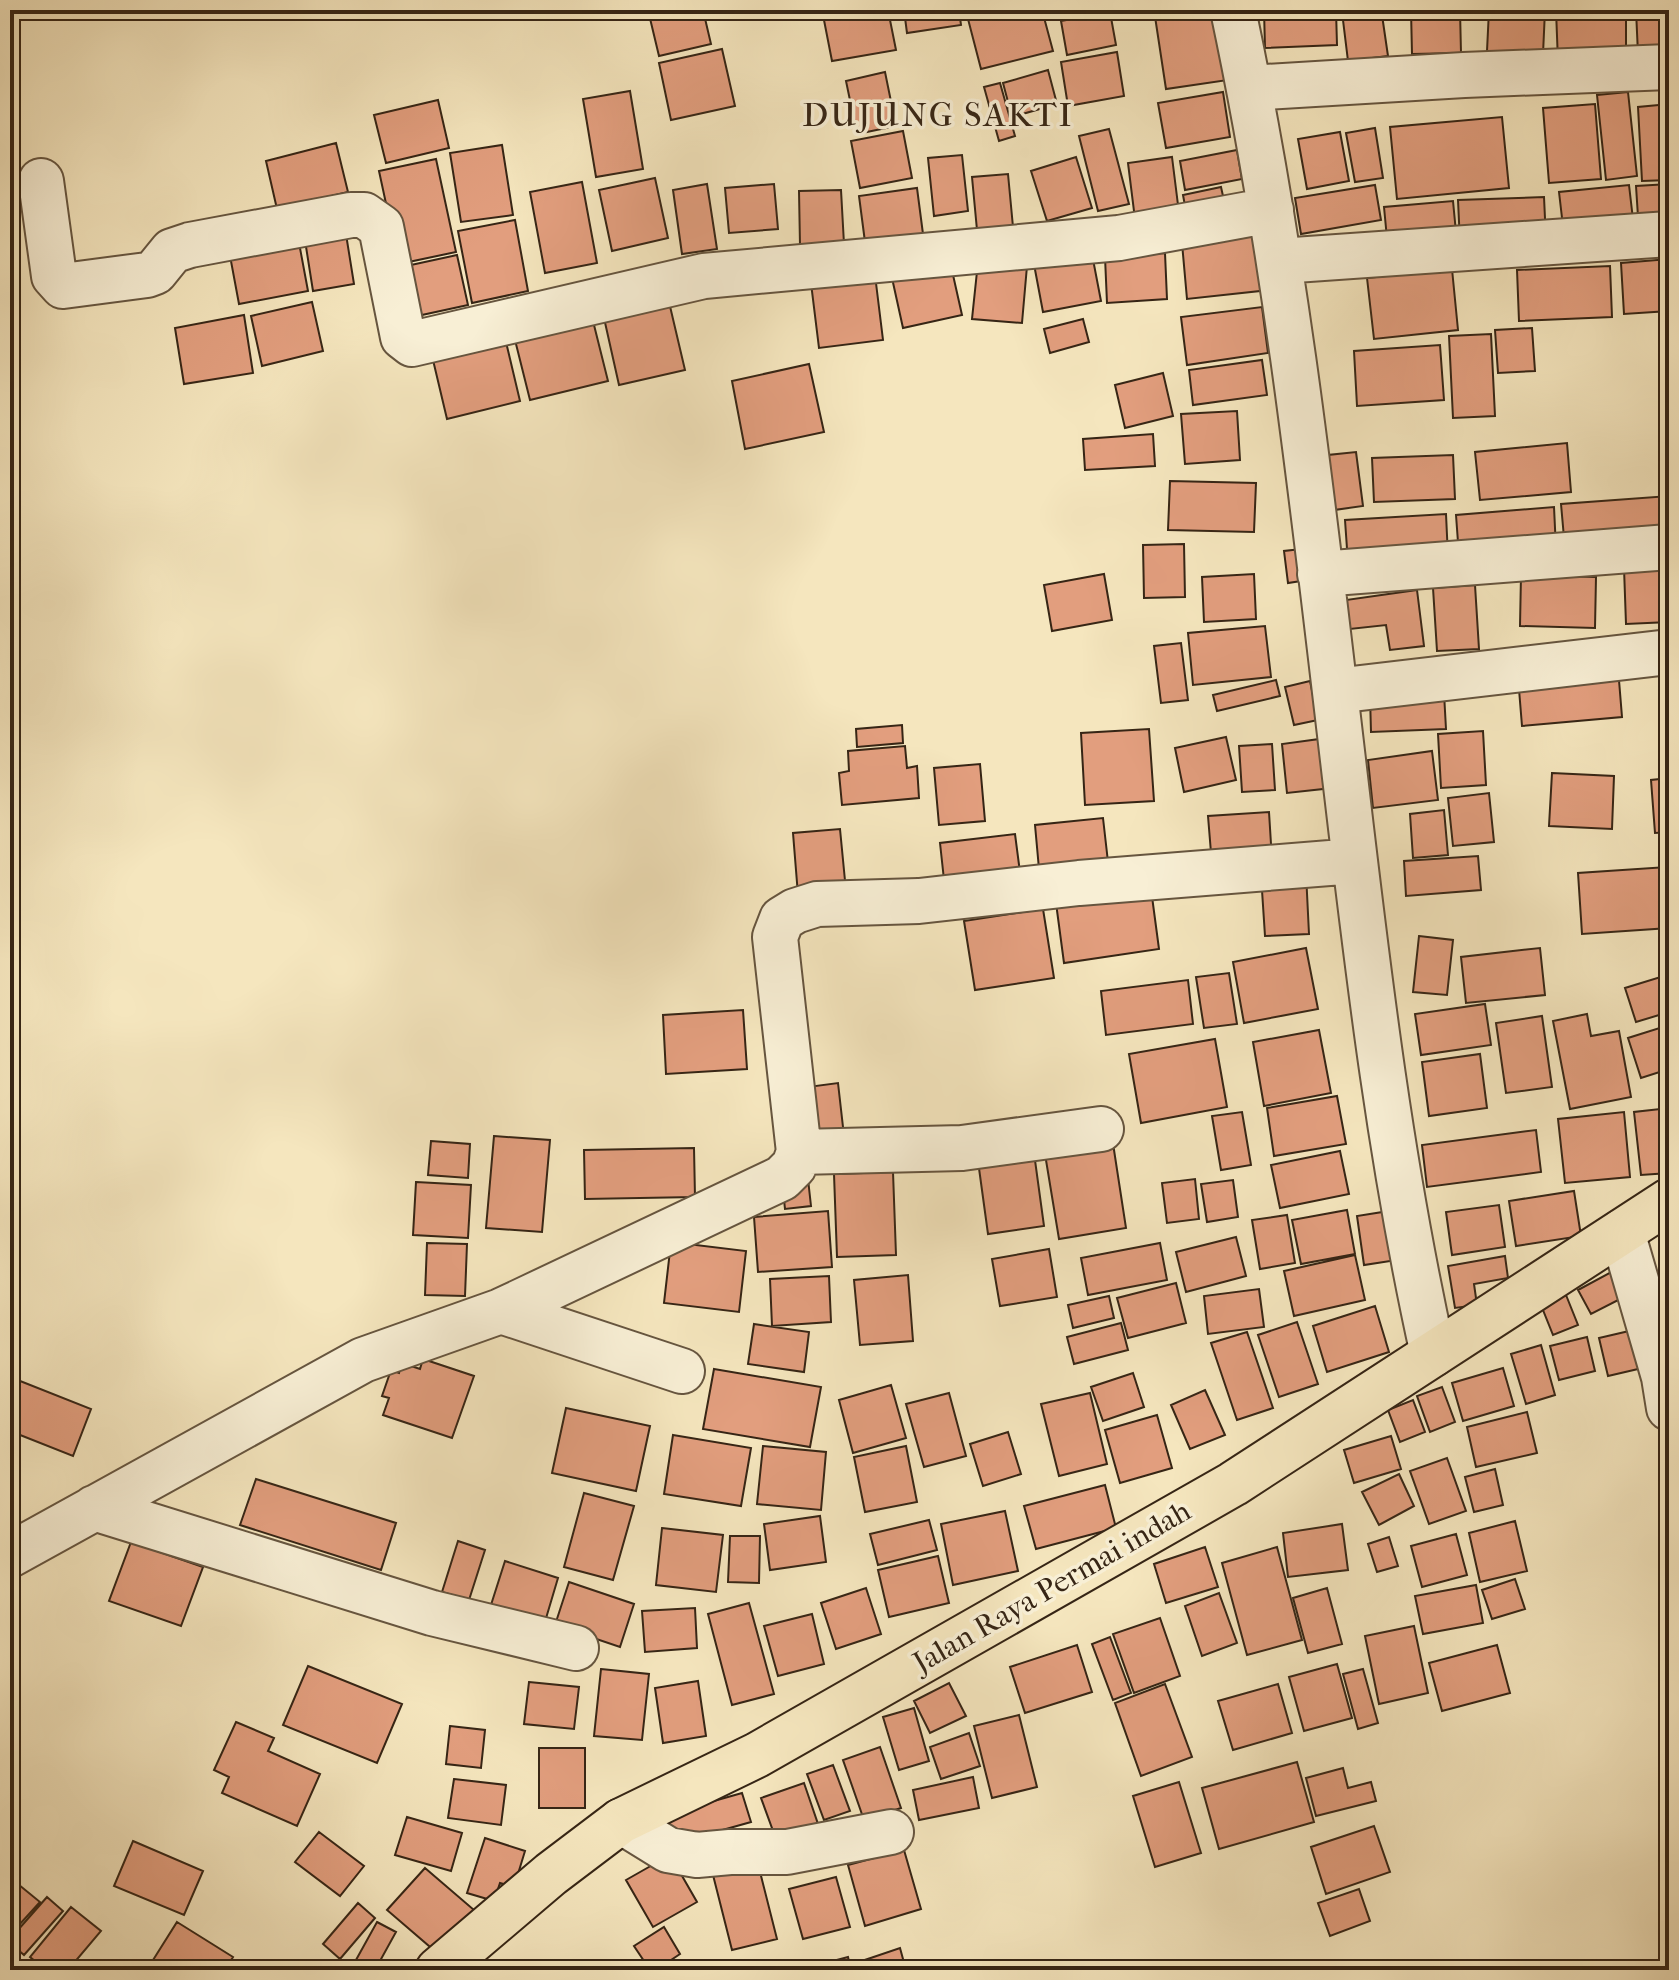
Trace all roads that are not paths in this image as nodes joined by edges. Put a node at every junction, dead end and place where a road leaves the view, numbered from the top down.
1 (1233, 10) edge
2 (1669, 67) edge
3 (1250, 88) junction
4 (41, 181) dead end
5 (1271, 210) junction
6 (1669, 234) edge
7 (1280, 261) junction
8 (1669, 547) edge
9 (1320, 574) junction
10 (1669, 652) edge
11 (1335, 691) junction
12 (1355, 861) junction
13 (1101, 1129) dead end
14 (799, 1152) junction
15 (1669, 1201) edge
16 (1622, 1232) junction
17 (501, 1311) junction
18 (1433, 1354) junction
19 (682, 1371) dead end
20 (1669, 1408) edge
21 (94, 1508) junction
22 (10, 1555) edge
23 (576, 1648) dead end
24 (621, 1821) junction
25 (891, 1832) dead end
26 (438, 1970) edge

1 - 3 street
2 - 3 street
3 - 5 street
4 - 5 street
5 - 7 street
6 - 7 street
7 - 9 street
8 - 9 street
9 - 11 street
10 - 11 street
11 - 12 street
12 - 14 street
12 - 18 street
13 - 14 street
14 - 17 street
15 - 16 main road, Jalan Raya Permai indah
16 - 18 main road, Jalan Raya Permai indah
16 - 20 street
17 - 19 street
17 - 21 street
18 - 24 main road, Jalan Raya Permai indah
21 - 22 street
21 - 23 street
24 - 25 street
24 - 26 main road, Jalan Raya Permai indah

